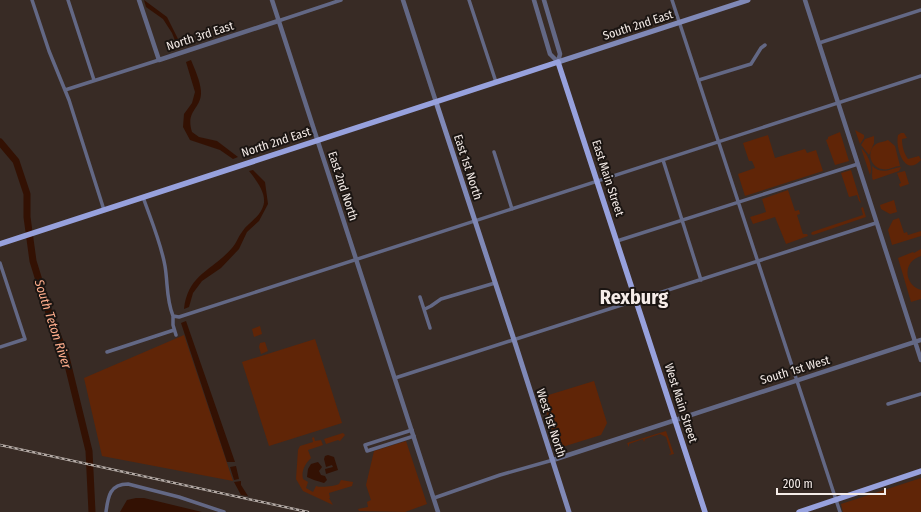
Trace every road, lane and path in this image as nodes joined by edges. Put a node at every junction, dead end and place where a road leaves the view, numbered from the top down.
1 (32, 0) edge
2 (68, 0) edge
3 (139, 0) edge
4 (272, 0) edge
5 (341, 0) edge
6 (403, 0) edge
7 (469, 0) edge
8 (534, 0) edge
9 (544, 0) edge
10 (672, 0) edge
11 (748, 0) edge
12 (805, 0) edge
13 (921, 10) edge
14 (278, 21) junction
15 (680, 22) junction
16 (819, 43) junction
17 (765, 45) dead end
18 (159, 60) junction
19 (558, 62) junction
20 (921, 76) edge
21 (94, 80) junction
22 (699, 80) junction
23 (496, 82) junction
24 (65, 90) junction
25 (436, 102) junction
26 (838, 103) junction
27 (317, 140) junction
28 (719, 142) junction
29 (494, 152) dead end
30 (663, 160) junction
31 (858, 164) junction
32 (598, 181) junction
33 (143, 197) junction
34 (738, 202) junction
35 (512, 209) junction
36 (104, 210) junction
37 (682, 220) junction
38 (475, 221) junction
39 (876, 223) junction
40 (617, 242) junction
41 (0, 244) edge
42 (356, 260) junction
43 (757, 261) junction
44 (0, 263) edge
45 (701, 280) junction
46 (495, 282) junction
47 (420, 297) dead end
48 (636, 300) junction
49 (424, 309) junction
50 (173, 316) junction
51 (430, 328) dead end
52 (174, 330) junction
53 (176, 335) dead end
54 (514, 340) junction
55 (921, 340) edge
56 (915, 342) junction
57 (0, 347) edge
58 (107, 352) dead end
59 (921, 360) edge
60 (394, 378) junction
61 (797, 380) junction
62 (921, 394) edge
63 (888, 404) dead end
64 (675, 420) junction
65 (412, 430) junction
66 (414, 436) junction
67 (553, 460) junction
68 (921, 471) edge
69 (434, 498) junction
70 (836, 500) junction
71 (106, 512) edge
72 (224, 512) edge
73 (438, 512) edge
74 (569, 512) edge
75 (705, 512) edge
76 (799, 512) edge
77 (840, 512) edge

1 - 24 street
2 - 21 street
3 - 18 street
4 - 14 street, East 2nd North
5 - 14 street, North 3rd East
6 - 25 street, East 1st North
7 - 23 street
8 - 19 street, East Main Street
9 - 19 street, East Main Street
10 - 15 street
11 - 15 main road, South 2nd East
12 - 16 street
13 - 16 street
14 - 18 street, North 3rd East
14 - 27 street, East 2nd North
15 - 19 main road, South 2nd East
15 - 22 street
16 - 26 street
17 - 22 street
18 - 21 street, North 3rd East
19 - 23 main road, North 2nd East
19 - 32 main road, East Main Street
20 - 26 street
21 - 24 street, North 3rd East
22 - 28 street
23 - 25 main road, North 2nd East
24 - 36 street
25 - 27 main road, North 2nd East
25 - 38 main road, East 1st North
26 - 28 street
26 - 31 street
27 - 33 main road, North 2nd East
27 - 42 street, East 2nd North
28 - 30 street
28 - 34 street
29 - 35 street
30 - 32 street
30 - 37 street
31 - 34 street
31 - 39 street
32 - 35 street
32 - 40 main road, East Main Street
33 - 36 main road, North 2nd East
33 - 50 street
34 - 37 street
34 - 43 street
35 - 38 street
36 - 41 main road, North 2nd East
37 - 40 street
37 - 45 street
38 - 42 street
38 - 46 main road, East 1st North
39 - 43 street
39 - 56 street
40 - 48 main road, East Main Street
42 - 50 street
42 - 60 street, East 2nd North
43 - 45 street
43 - 61 street
44 - 57 street
45 - 48 street
46 - 49 street
46 - 54 main road, East 1st North
47 - 49 street
48 - 54 street
48 - 64 main road, West Main Street
49 - 51 street
50 - 52 street
52 - 53 street
52 - 58 street
54 - 60 street
54 - 67 main road, West 1st North
55 - 56 street, South 1st West
56 - 59 street
56 - 61 street, South 1st West
60 - 65 street, East 2nd North
61 - 64 street, South 1st West
61 - 70 street
62 - 63 street
64 - 67 street, South 1st West
64 - 75 main road, West Main Street
65 - 66 street, East 2nd North
65 - 66 street
66 - 69 street, East 2nd North
67 - 69 street
67 - 74 main road, West 1st North
68 - 70 main road
69 - 73 street, East 2nd North
70 - 76 main road
70 - 77 street
71 - 72 street

